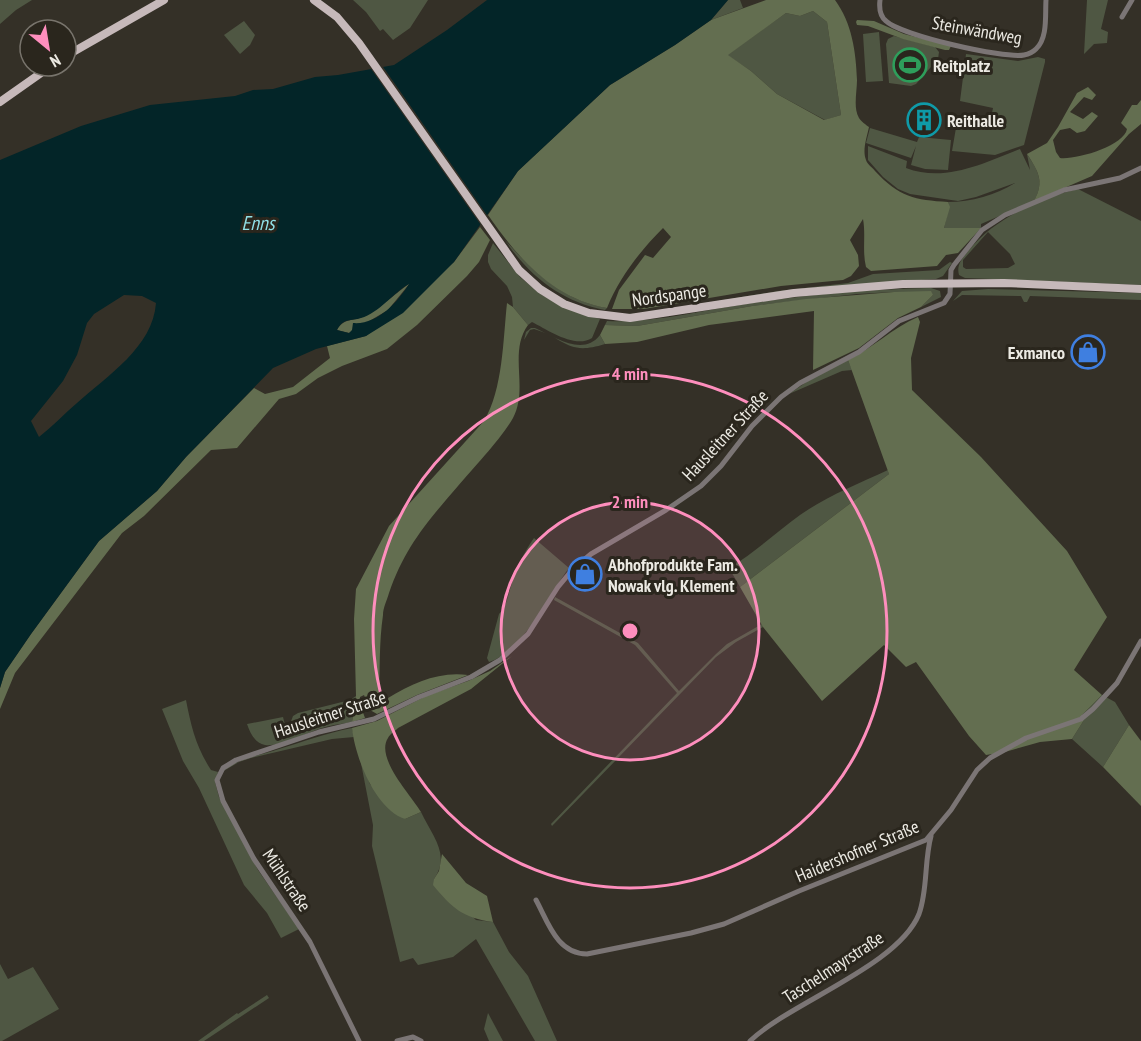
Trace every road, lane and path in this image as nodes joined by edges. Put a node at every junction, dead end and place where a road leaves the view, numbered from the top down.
1 (164, 0) edge
2 (314, 0) edge
3 (880, 0) edge
4 (1046, 0) edge
5 (1132, 0) edge
6 (1122, 17) dead end
7 (78, 49) edge
8 (34, 78) edge
9 (0, 102) edge
10 (1141, 168) edge
11 (951, 283) junction
12 (1141, 289) edge
13 (1141, 641) edge
14 (257, 752) joint
15 (931, 836) junction
16 (536, 900) dead end
17 (359, 1041) edge
18 (397, 1041) edge
19 (421, 1041) edge
20 (750, 1041) edge

1 - 7 main road
2 - 11 main road, Nordspange
3 - 4 street, Steinwändweg
5 - 6 street
8 - 9 main road
10 - 11 street, Hausleitner Straße
11 - 12 main road, Nordspange
11 - 14 street, Hausleitner Straße
13 - 15 street, Haidershofner Straße
14 - 17 street, Mühlstraße
15 - 16 street, Haidershofner Straße
15 - 20 street, Taschelmayrstraße
18 - 19 street

